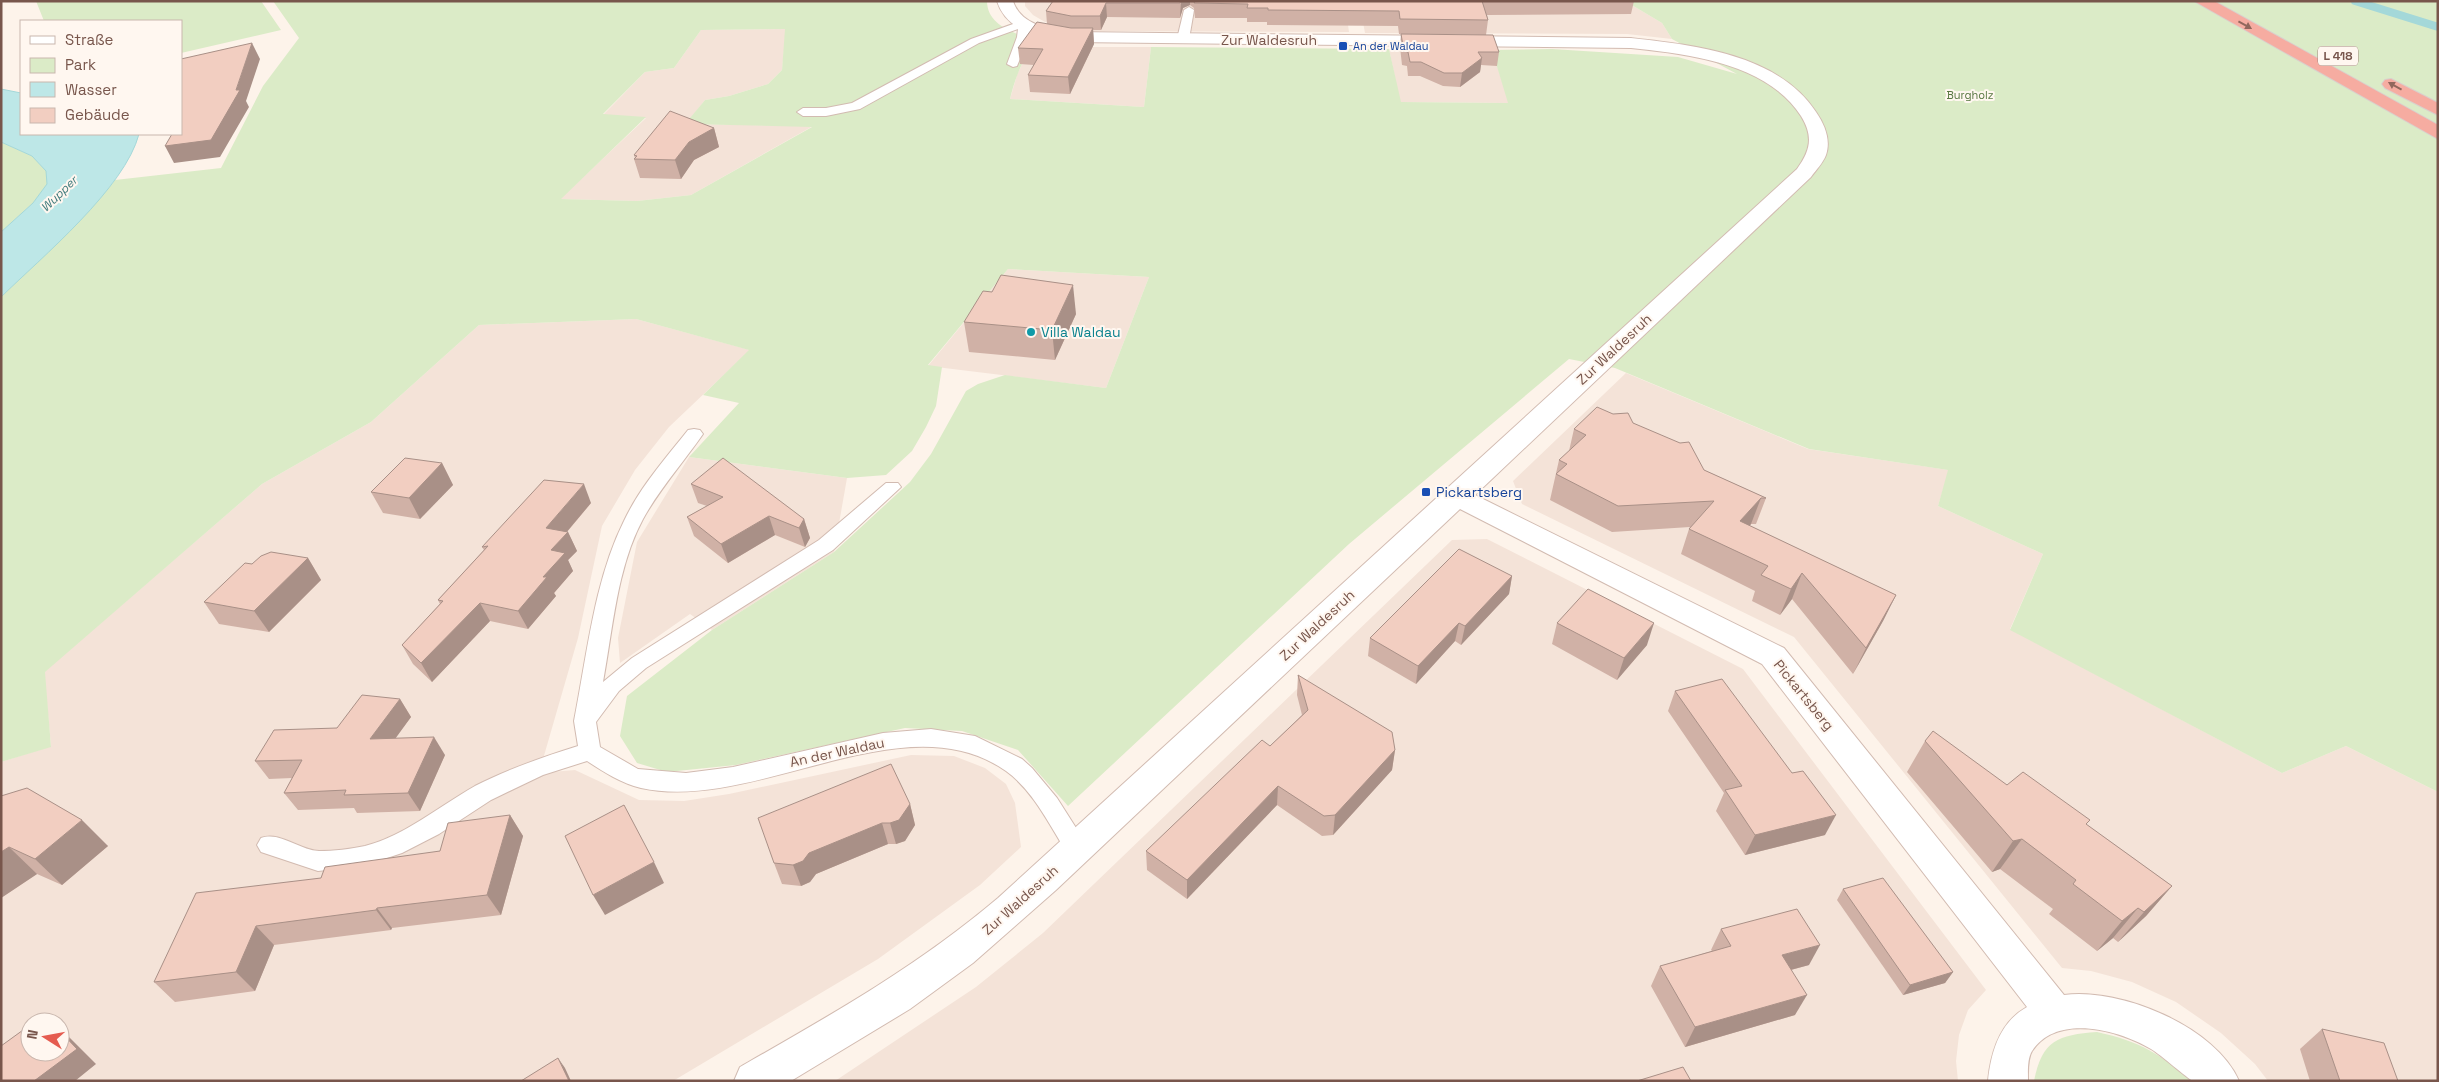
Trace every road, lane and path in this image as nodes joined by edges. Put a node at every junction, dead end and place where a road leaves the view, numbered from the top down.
1 (1005, 1) edge
2 (2202, 1) edge
3 (1189, 10) dead end
4 (1024, 23) junction
5 (1183, 39) junction
6 (1013, 64) dead end
7 (2375, 75) dead end
8 (2438, 110) edge
9 (803, 112) dead end
10 (2438, 133) edge
11 (694, 434) dead end
12 (892, 487) dead end
13 (1456, 496) junction
14 (585, 721) junction
15 (590, 751) junction
16 (269, 845) dead end
17 (1078, 849) junction
18 (2055, 1013) junction
19 (754, 1081) edge
20 (2008, 1081) edge
21 (2218, 1081) edge

1 - 4 street, Zur Waldesruh
2 -> 10 highway, L 418
3 - 5 lane
4 - 5 street, Zur Waldesruh
4 - 6 lane
4 - 9 lane
5 - 13 street, Zur Waldesruh
8 -> 7 highway, L 418
11 - 14 lane
12 - 14 lane
13 - 17 street, Zur Waldesruh
13 - 18 street, Pickartsberg
14 - 15 lane
15 - 16 lane
15 - 17 lane, An der Waldau
17 - 19 street, Zur Waldesruh
18 - 20 street
18 - 21 street

